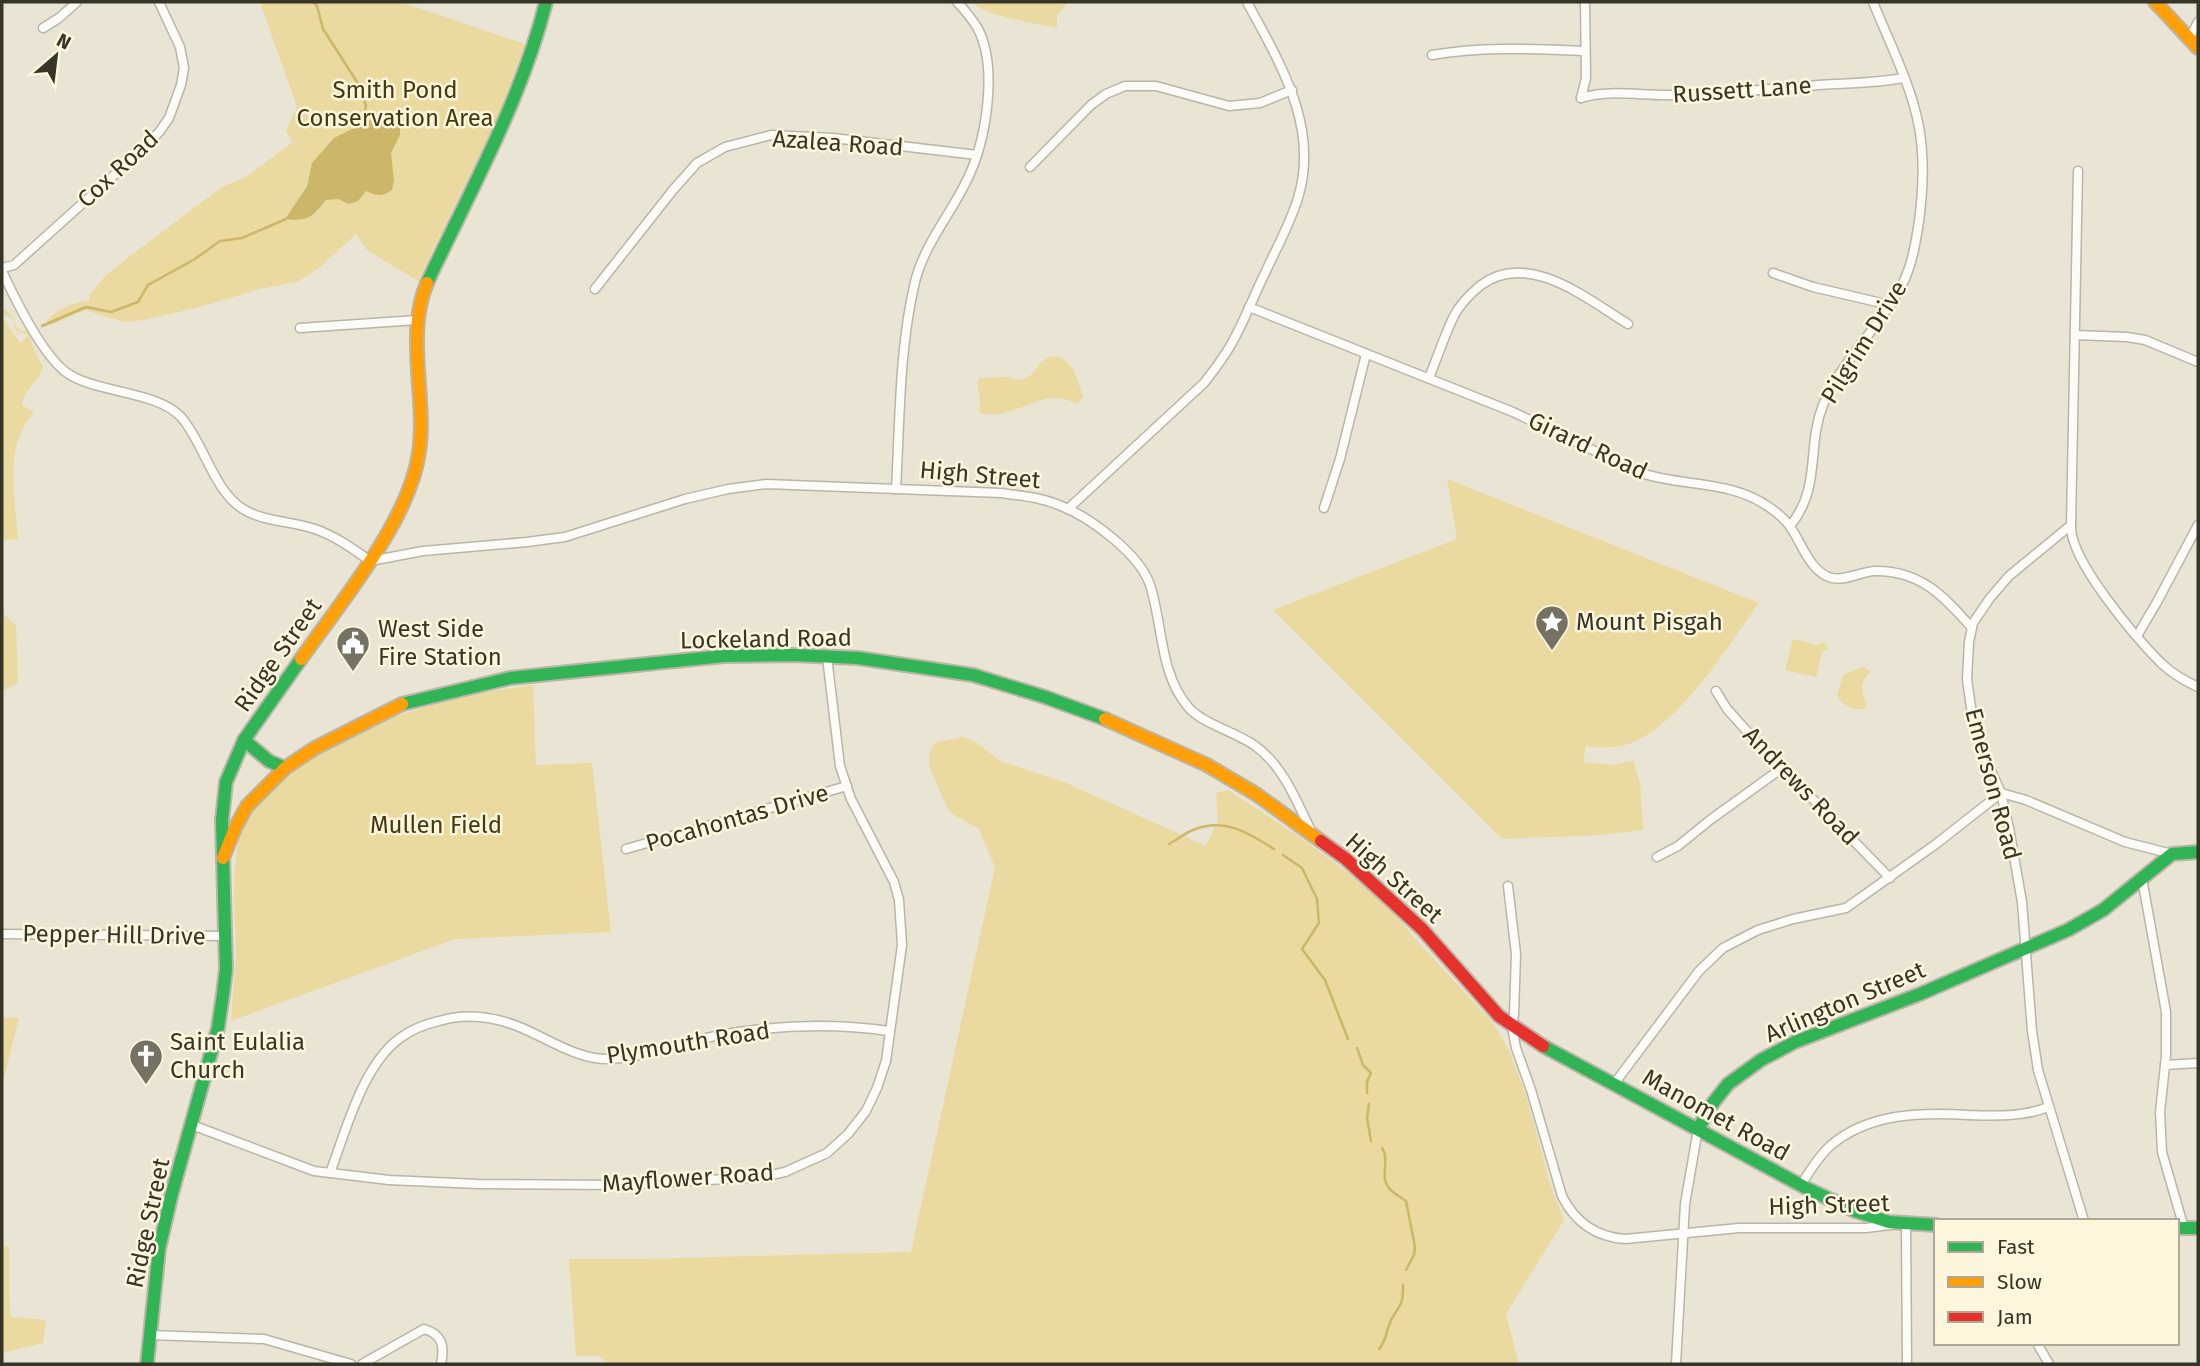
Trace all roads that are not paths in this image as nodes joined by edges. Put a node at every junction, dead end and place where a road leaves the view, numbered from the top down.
1 (77, 2) edge
2 (159, 2) edge
3 (546, 2) edge
4 (957, 2) edge
5 (1247, 2) edge
6 (1585, 2) edge
7 (1873, 2) edge
8 (2155, 2) edge
9 (2198, 22) edge
10 (43, 28) dead end
11 (2193, 43) edge
12 (1585, 51) junction
13 (1432, 55) dead end
14 (1903, 78) junction
15 (1292, 90) junction
16 (978, 155) junction
17 (1030, 167) dead end
18 (2078, 171) dead end
19 (2, 269) edge
20 (1773, 273) dead end
21 (596, 289) dead end
22 (1890, 305) junction
23 (1249, 307) junction
24 (417, 320) junction
25 (1628, 324) dead end
26 (300, 328) dead end
27 (2075, 335) junction
28 (1366, 354) junction
29 (2198, 362) edge
30 (1430, 378) junction
31 (897, 489) junction
32 (1324, 508) dead end
33 (1068, 509) junction
34 (2198, 524) edge
35 (2071, 525) junction
36 (1790, 526) junction
37 (370, 561) junction
38 (1972, 628) junction
39 (2137, 636) junction
40 (827, 657) junction
41 (2198, 687) edge
42 (1716, 691) dead end
43 (244, 740) junction
44 (285, 768) junction
45 (1782, 768) junction
46 (847, 786) junction
47 (2001, 793) junction
48 (1313, 835) junction
49 (626, 849) dead end
50 (2198, 852) edge
51 (2172, 854) junction
52 (1657, 857) dead end
53 (223, 858) junction
54 (1890, 878) junction
55 (2142, 878) junction
56 (1508, 886) dead end
57 (2, 934) edge
58 (226, 936) junction
59 (2025, 948) junction
60 (1512, 1027) junction
61 (889, 1031) junction
62 (2198, 1063) edge
63 (2165, 1065) junction
64 (1614, 1084) junction
65 (2048, 1107) junction
66 (192, 1125) junction
67 (1698, 1129) junction
68 (330, 1173) junction
69 (1801, 1185) junction
70 (2083, 1219) edge
71 (2178, 1219) edge
72 (1906, 1224) junction
73 (1934, 1225) edge
74 (2180, 1228) edge
75 (2198, 1228) edge
76 (1684, 1233) junction
77 (150, 1335) junction
78 (2038, 1345) edge
79 (147, 1364) edge
80 (351, 1364) edge
81 (362, 1364) edge
82 (441, 1364) edge
83 (1676, 1364) edge
84 (1907, 1364) edge
85 (2049, 1364) edge

1 - 10 street
2 - 19 street, Cox Road
3 - 24 main road, Ridge Street
4 - 16 street
5 - 15 street
6 - 12 street
7 - 14 street, Pilgrim Drive
8 - 11 main road
9 - 11 street
12 - 13 street
12 - 14 street, Russett Lane
14 - 22 street, Pilgrim Drive
15 - 17 street
15 - 23 street
16 - 21 street, Azalea Road
16 - 31 street
18 - 27 street
19 - 37 street
20 - 22 street
22 - 36 street, Pilgrim Drive
23 - 28 street, Girard Road
23 - 33 street
24 - 26 street
24 - 37 main road, Ridge Street
25 - 30 street
27 - 29 street
27 - 35 street
28 - 30 street, Girard Road
28 - 32 street
30 - 36 street, Girard Road
31 - 33 street, High Street
31 - 37 street, High Street
33 - 48 street, High Street
34 - 39 street
35 - 38 street, Emerson Road
35 - 39 street
36 - 38 street, Girard Road
37 - 43 main road, Ridge Street
38 - 47 street, Emerson Road
39 - 41 street
40 - 44 main road, Lockeland Road
40 - 46 street, Mayflower Road
40 - 48 main road, Lockeland Road
42 - 45 street, Andrews Road
43 - 44 main road
43 - 53 main road, Ridge Street
44 - 53 main road, Lockeland Road
45 - 52 street
45 - 54 street, Andrews Road
46 - 49 street, Pocahontas Drive
46 - 61 street, Mayflower Road
47 - 51 street
47 - 54 street
47 - 59 street, Emerson Road
48 - 60 main road, High Street
50 - 51 main road
51 - 55 main road, Arlington Street
53 - 58 main road, Ridge Street
54 - 64 street
55 - 59 main road, Arlington Street
55 - 63 street
56 - 60 street
57 - 58 street, Pepper Hill Drive
58 - 66 main road, Ridge Street
59 - 65 street, Emerson Road
59 - 67 main road, Arlington Street
60 - 64 main road, Manomet Road
60 - 76 street, High Street
61 - 68 street, Mayflower Road
61 - 68 street, Plymouth Road
62 - 63 street
63 - 71 street
64 - 67 main road, Manomet Road
65 - 69 street
65 - 70 street, Emerson Road
66 - 68 street, Mayflower Road
66 - 77 main road, Ridge Street
67 - 69 main road, Manomet Road
67 - 76 street, Arlington Street
69 - 72 main road, Manomet Road
72 - 73 main road, High Street
72 - 76 street, High Street
72 - 84 street
74 - 75 main road
76 - 83 street, Arlington Street
77 - 79 main road, Ridge Street
77 - 80 street
78 - 85 street
81 - 82 street

